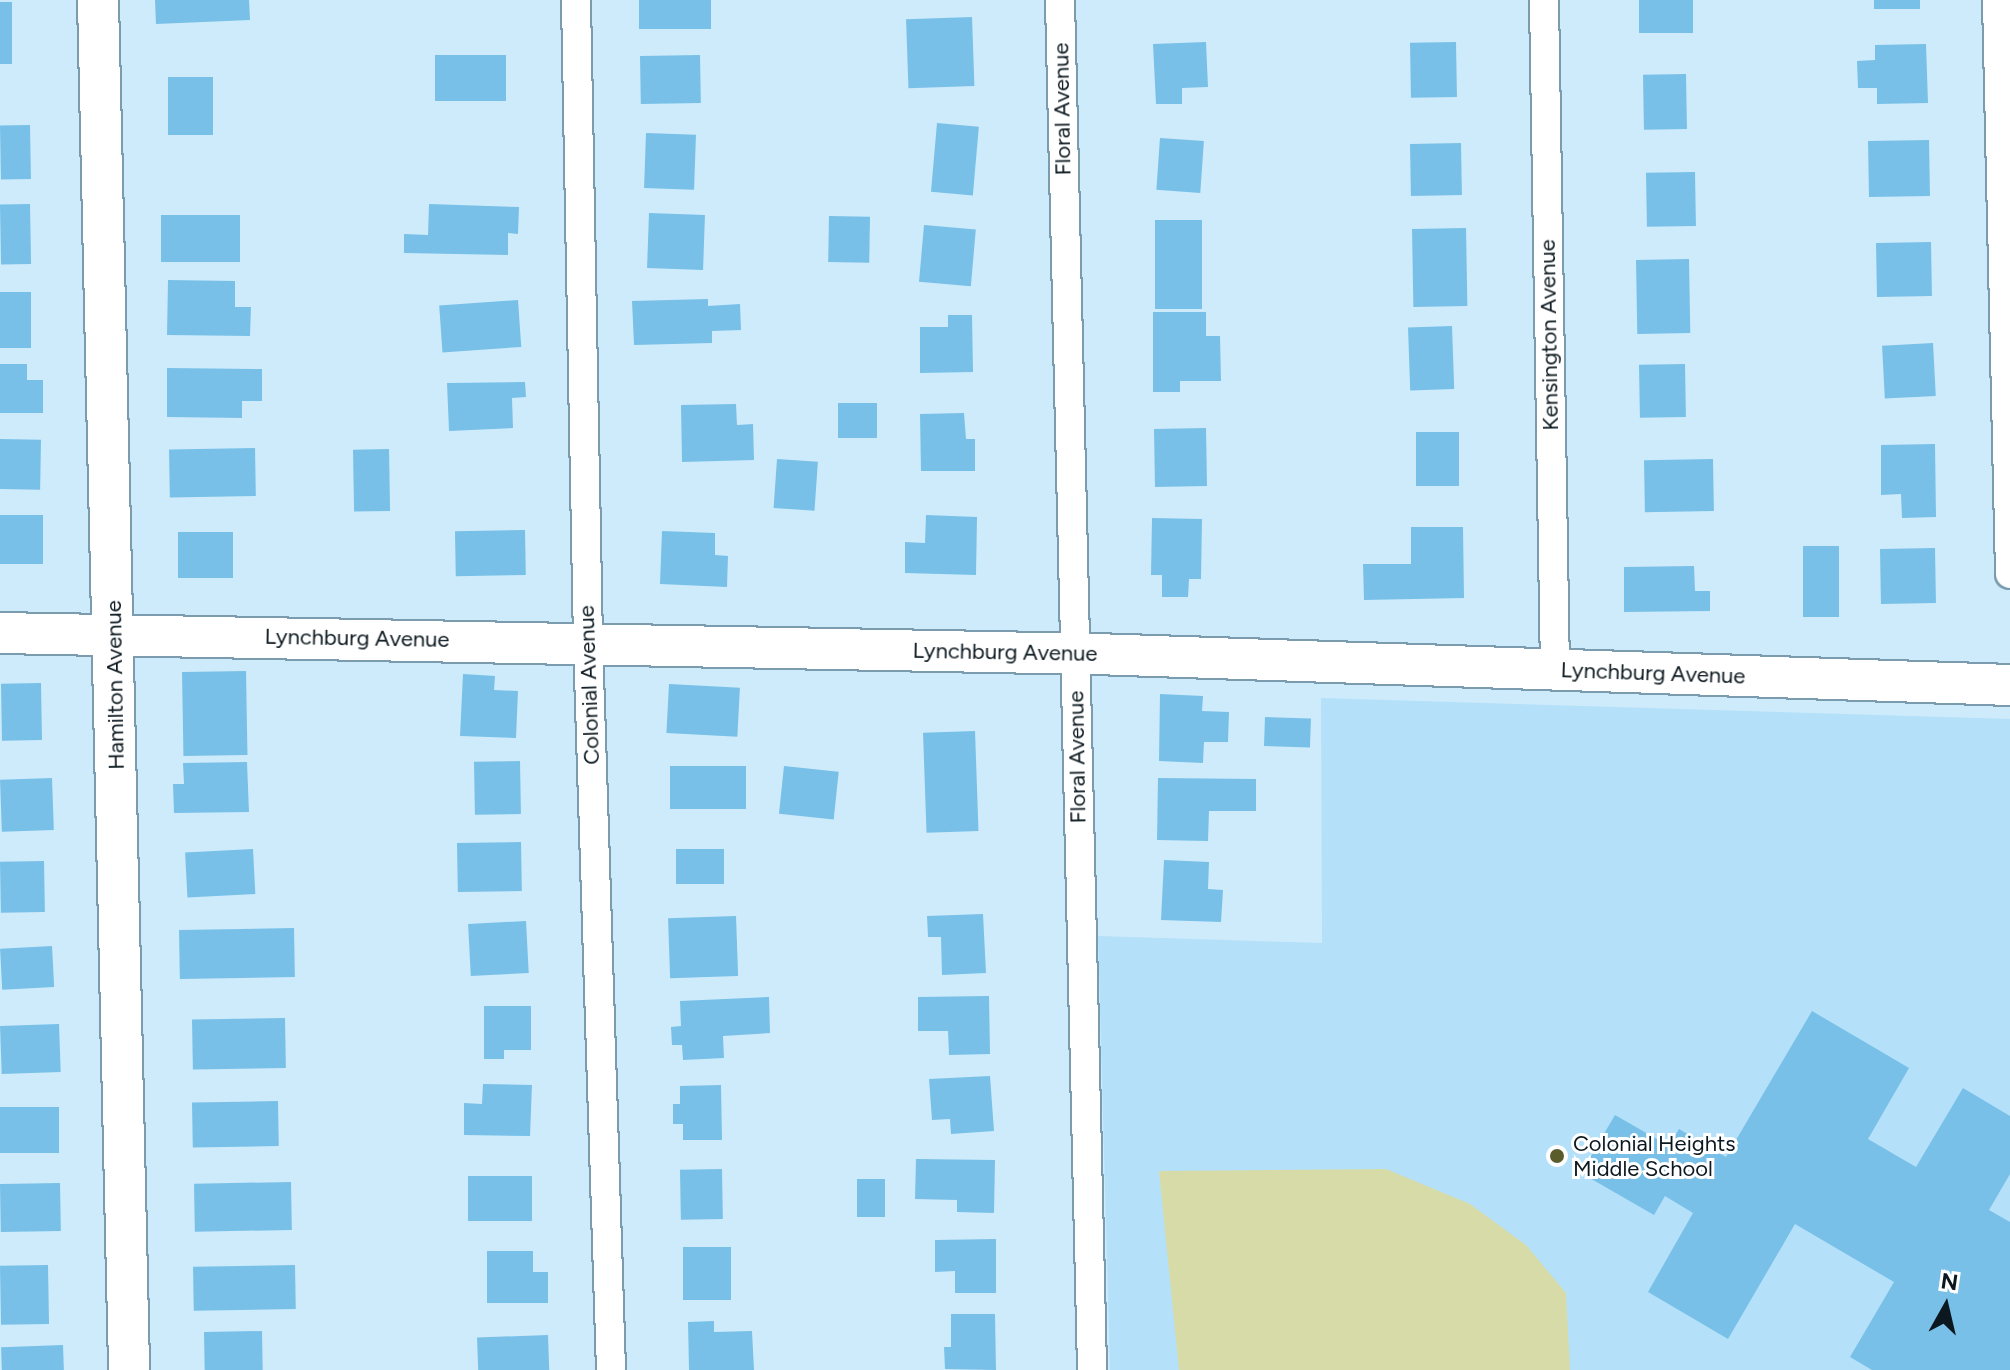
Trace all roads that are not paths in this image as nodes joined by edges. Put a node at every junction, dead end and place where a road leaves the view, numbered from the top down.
1 (98, 0) edge
2 (576, 0) edge
3 (1060, 0) edge
4 (1544, 0) edge
5 (1997, 0) edge
6 (2004, 90) edge
7 (2010, 574) edge
8 (0, 633) edge
9 (114, 633) junction
10 (588, 642) junction
11 (1074, 654) junction
12 (1555, 669) junction
13 (2010, 685) edge
14 (129, 1370) edge
15 (611, 1370) edge
16 (1092, 1370) edge

1 - 9 street, Hamilton Avenue
2 - 10 street, Colonial Avenue
3 - 11 street, Floral Avenue
4 - 12 street, Kensington Avenue
5 - 6 street
6 - 7 street
8 - 9 street, Lynchburg Avenue
9 - 10 street, Lynchburg Avenue
9 - 14 street, Hamilton Avenue
10 - 11 street, Lynchburg Avenue
10 - 15 street, Colonial Avenue
11 - 12 street, Lynchburg Avenue
11 - 16 street, Floral Avenue
12 - 13 street, Lynchburg Avenue

